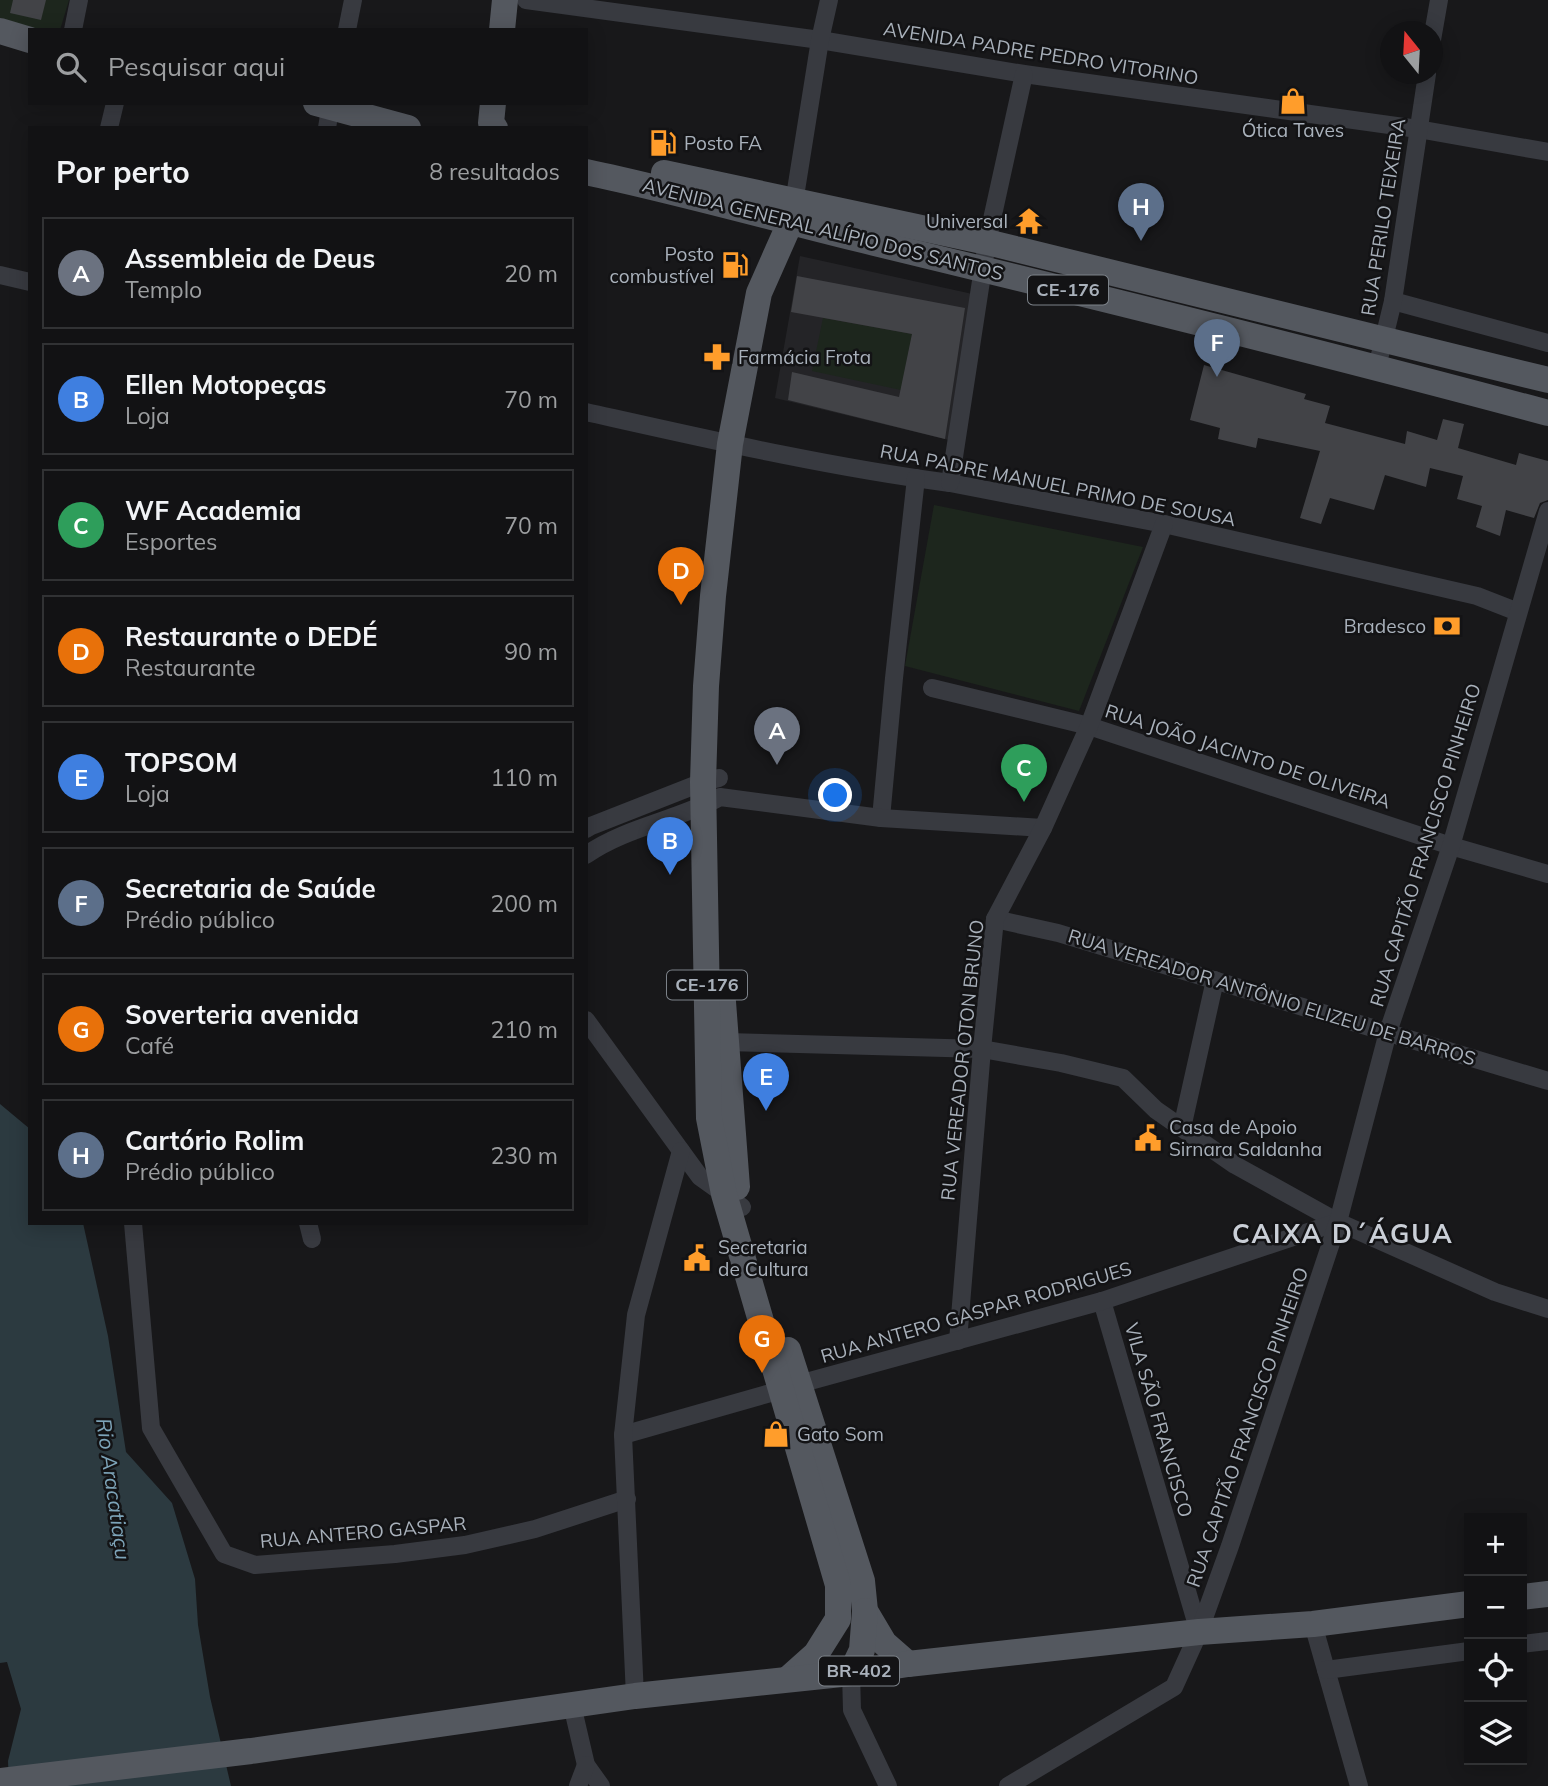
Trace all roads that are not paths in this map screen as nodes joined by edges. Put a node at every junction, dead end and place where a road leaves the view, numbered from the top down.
1 (79, 0) edge
2 (353, 0) edge
3 (505, 0) edge
4 (526, 0) edge
5 (829, 0) edge
6 (1439, 0) edge
7 (1436, 21) edge
8 (73, 28) edge
9 (347, 28) edge
10 (502, 28) edge
11 (0, 31) edge
12 (28, 39) edge
13 (820, 40) junction
14 (1024, 74) junction
15 (1425, 84) edge
16 (115, 105) edge
17 (326, 110) edge
18 (109, 126) edge
19 (399, 126) edge
20 (1418, 130) junction
21 (1548, 152) edge
22 (588, 158) edge
23 (588, 172) edge
24 (793, 211) junction
25 (988, 242) junction
26 (983, 269) junction
27 (0, 275) edge
28 (28, 282) edge
29 (1393, 301) junction
30 (1384, 340) junction
31 (1548, 343) edge
32 (1377, 367) junction
33 (1548, 380) edge
34 (588, 412) edge
35 (1548, 413) edge
36 (739, 446) junction
37 (916, 478) junction
38 (950, 483) junction
39 (1548, 510) edge
40 (1164, 524) junction
41 (1518, 612) junction
42 (932, 688) dead end
43 (1089, 726) junction
44 (712, 791) junction
45 (881, 818) junction
46 (1042, 828) junction
47 (588, 829) edge
48 (1451, 846) junction
49 (588, 854) edge
50 (1548, 874) edge
51 (995, 919) junction
52 (1216, 981) junction
53 (588, 1023) edge
54 (1388, 1032) junction
55 (726, 1042) junction
56 (982, 1049) junction
57 (1548, 1081) edge
58 (1182, 1128) junction
59 (681, 1151) junction
60 (733, 1201) junction
61 (1338, 1222) junction
62 (133, 1225) edge
63 (1102, 1301) junction
64 (1548, 1309) edge
65 (958, 1341) junction
66 (790, 1387) junction
67 (623, 1435) junction
68 (627, 1499) junction
69 (1548, 1594) edge
70 (1527, 1596) edge
71 (1464, 1605) edge
72 (865, 1611) junction
73 (838, 1619) junction
74 (1313, 1624) junction
75 (1199, 1632) junction
76 (1548, 1641) edge
77 (1527, 1643) edge
78 (1464, 1652) edge
79 (908, 1664) junction
80 (1326, 1670) junction
81 (850, 1672) junction
82 (788, 1679) junction
83 (635, 1696) junction
84 (572, 1704) junction
85 (586, 1765) junction
86 (0, 1781) edge
87 (578, 1786) edge
88 (601, 1786) edge
89 (888, 1786) edge
90 (1009, 1786) edge
91 (1359, 1786) edge

1 - 8 street
2 - 9 street
3 - 10 main road
4 - 13 street, AVENIDA PADRE PEDRO VITORINO
5 - 13 street
6 - 7 street
11 - 12 main road
13 - 14 street, AVENIDA PADRE PEDRO VITORINO
13 - 24 street
14 - 20 street, AVENIDA PADRE PEDRO VITORINO
14 - 25 street
15 - 20 street, RUA PERILO TEIXEIRA
16 - 18 street
17 - 19 main road
20 - 21 street, AVENIDA PADRE PEDRO VITORINO
20 - 29 street, RUA PERILO TEIXEIRA
22 - 24 main road, AVENIDA GENERAL ALÍPIO DOS SANTOS / CE-176
23 - 24 main road, AVENIDA GENERAL ALÍPIO DOS SANTOS / CE-176
24 - 25 main road, AVENIDA GENERAL ALÍPIO DOS SANTOS / CE-176
24 - 26 main road, AVENIDA GENERAL ALÍPIO DOS SANTOS / CE-176
24 - 36 main road, CE-176
25 - 26 street
25 - 30 main road, AVENIDA GENERAL ALÍPIO DOS SANTOS / CE-176
26 - 32 main road, AVENIDA GENERAL ALÍPIO DOS SANTOS / CE-176
26 - 38 street
27 - 28 street
29 - 30 street, RUA PERILO TEIXEIRA
29 - 31 street
30 - 32 street, RUA PERILO TEIXEIRA
30 - 33 main road, AVENIDA GENERAL ALÍPIO DOS SANTOS / CE-176
32 - 35 main road, AVENIDA GENERAL ALÍPIO DOS SANTOS / CE-176
34 - 36 street, RUA PADRE MANUEL PRIMO DE SOUSA
36 - 37 street, RUA PADRE MANUEL PRIMO DE SOUSA
36 - 44 main road, CE-176
37 - 38 street, RUA PADRE MANUEL PRIMO DE SOUSA
37 - 45 street
38 - 40 street, RUA PADRE MANUEL PRIMO DE SOUSA
39 - 41 street, RUA CAPITÃO FRANCISCO PINHEIRO
40 - 41 street, RUA PADRE MANUEL PRIMO DE SOUSA
40 - 43 street, RUA VEREADOR OTON BRUNO
41 - 48 street, RUA CAPITÃO FRANCISCO PINHEIRO
42 - 43 street, RUA JOÃO JACINTO DE OLIVEIRA
43 - 46 street, RUA VEREADOR OTON BRUNO
43 - 48 street, RUA JOÃO JACINTO DE OLIVEIRA
44 - 45 street
44 - 47 street
44 - 49 street
44 - 55 main road, CE-176
44 - 60 main road, CE-176
45 - 46 street
46 - 51 street, RUA VEREADOR OTON BRUNO
48 - 50 street, RUA JOÃO JACINTO DE OLIVEIRA
48 - 54 street, RUA CAPITÃO FRANCISCO PINHEIRO
51 - 52 street, RUA VEREADOR ANTÔNIO ELIZEU DE BARROS
51 - 56 street, RUA VEREADOR OTON BRUNO
52 - 54 street, RUA VEREADOR ANTÔNIO ELIZEU DE BARROS
52 - 58 street
53 - 59 street
54 - 57 street, RUA VEREADOR ANTÔNIO ELIZEU DE BARROS
54 - 61 street, RUA CAPITÃO FRANCISCO PINHEIRO
55 - 56 street
55 - 60 main road, CE-176
56 - 58 street
56 - 65 street, RUA VEREADOR OTON BRUNO
58 - 61 street
59 - 60 street
59 - 67 street
60 - 66 main road, CE-176
61 - 63 street, RUA ANTERO GASPAR RODRIGUES
61 - 64 street
61 - 75 street, RUA CAPITÃO FRANCISCO PINHEIRO
62 - 68 street, RUA ANTERO GASPAR
63 - 65 street, RUA ANTERO GASPAR RODRIGUES
63 - 75 street, VILA SÃO FRANCISCO
65 - 66 street, RUA ANTERO GASPAR RODRIGUES
66 - 67 street, RUA ANTERO GASPAR RODRIGUES
66 - 72 main road, CE-176
66 - 73 main road, CE-176
67 - 68 street
68 - 83 street
69 - 70 main road
71 - 74 main road, BR-402
72 - 79 main road, CE-176
72 - 81 main road
73 - 81 main road
73 - 82 main road
74 - 75 main road, BR-402
74 - 80 street
75 - 79 main road, BR-402
75 - 90 street, RUA CAPITÃO FRANCISCO PINHEIRO
76 - 77 street
78 - 80 street
79 - 81 main road, BR-402
80 - 91 street
81 - 82 main road, BR-402
81 - 89 street
82 - 83 main road, BR-402
83 - 84 main road, BR-402
84 - 85 street
84 - 86 main road, BR-402
85 - 87 street
85 - 88 street

